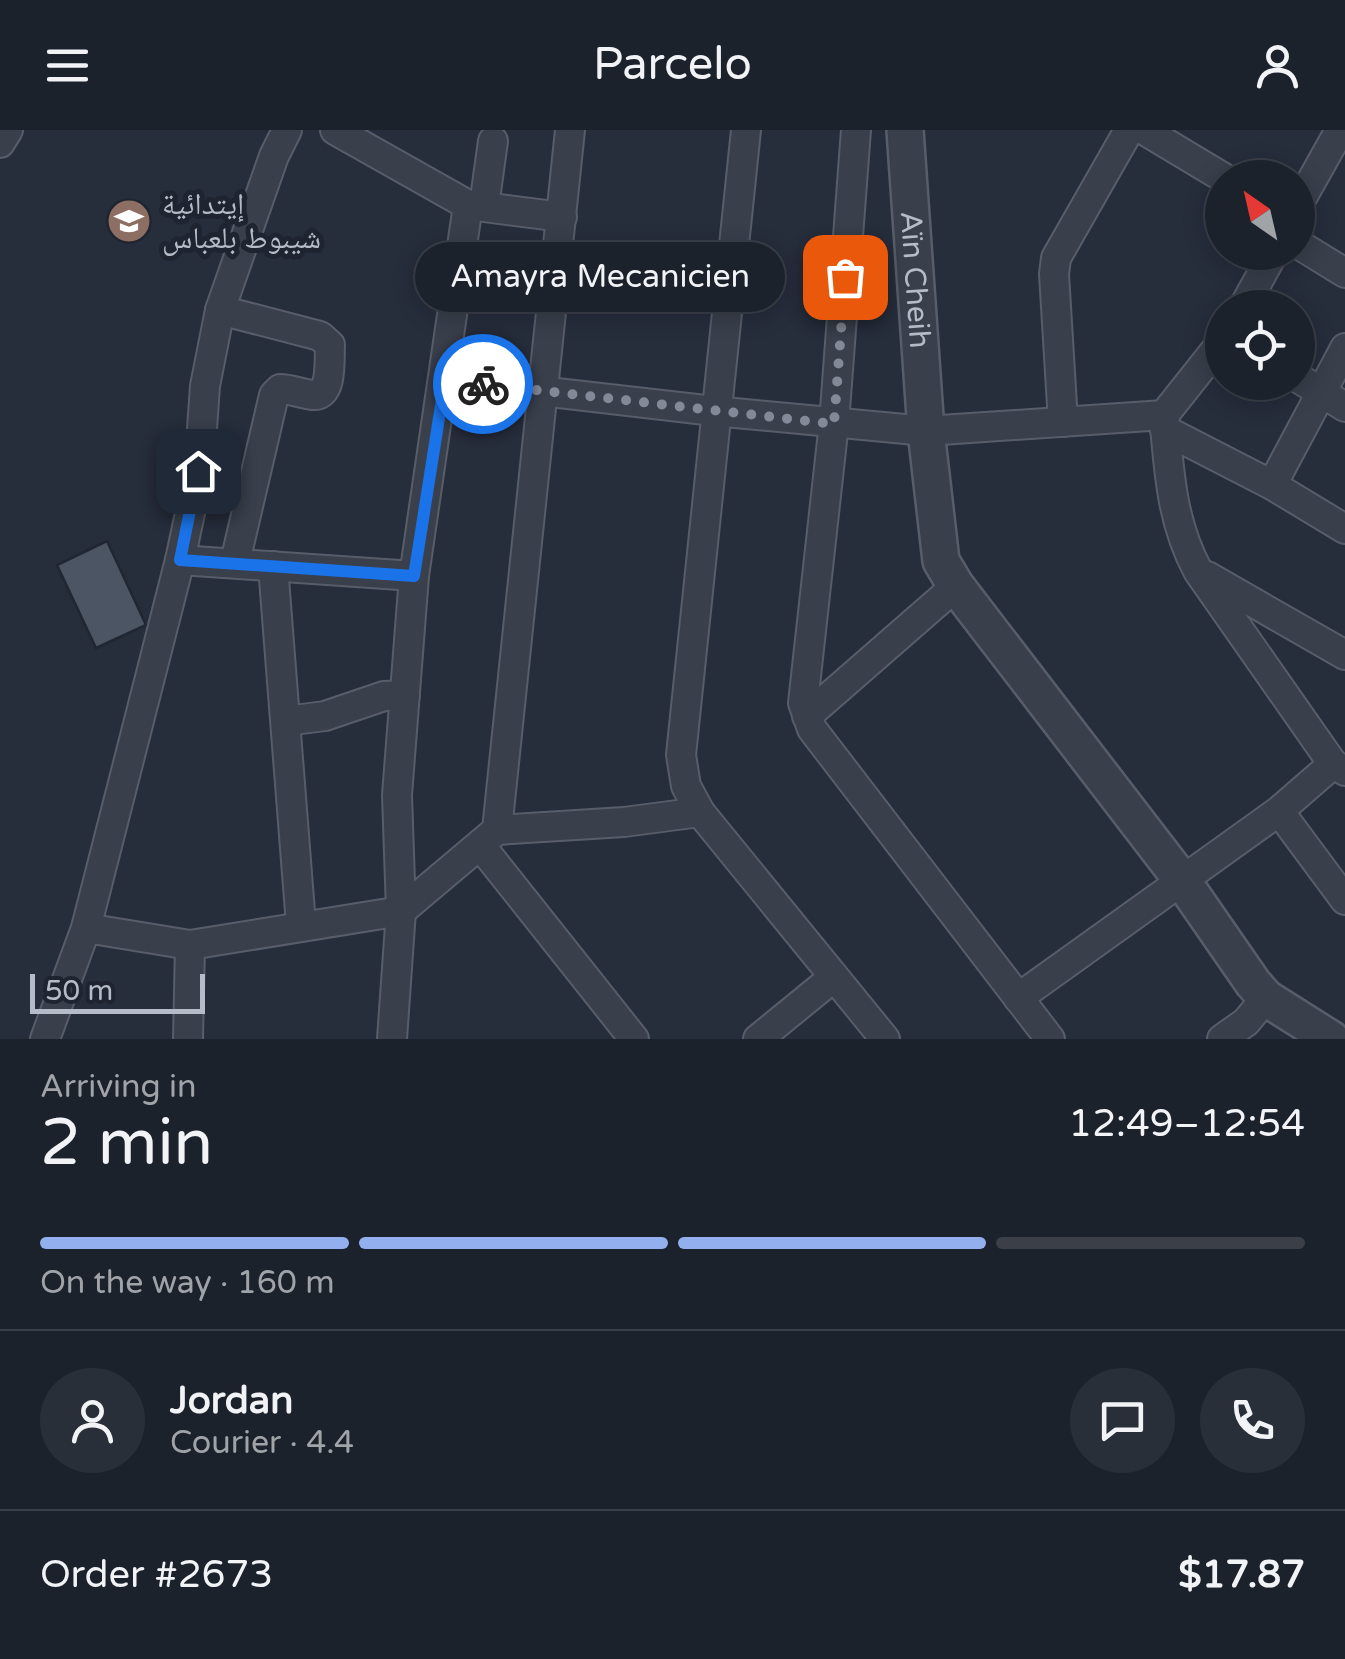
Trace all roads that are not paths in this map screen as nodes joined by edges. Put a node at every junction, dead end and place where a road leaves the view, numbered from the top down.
1 (8, 130) edge
2 (287, 130) edge
3 (335, 130) edge
4 (570, 130) edge
5 (746, 130) edge
6 (856, 130) edge
7 (906, 130) edge
8 (1129, 130) edge
9 (1144, 130) edge
10 (1340, 130) edge
11 (493, 141) dead end
12 (0, 144) edge
13 (1205, 167) edge
14 (1315, 175) edge
15 (476, 206) junction
16 (562, 217) junction
17 (1315, 254) edge
18 (1345, 273) edge
19 (220, 310) junction
20 (1345, 348) edge
21 (1205, 366) edge
22 (445, 380) junction
23 (542, 391) junction
24 (1334, 400) edge
25 (714, 411) junction
26 (1063, 422) junction
27 (1165, 422) junction
28 (834, 424) junction
29 (926, 431) junction
30 (1272, 485) junction
31 (1345, 529) edge
32 (180, 560) junction
33 (235, 562) junction
34 (274, 566) junction
35 (1198, 570) junction
36 (414, 576) junction
37 (956, 586) junction
38 (1345, 655) edge
39 (405, 695) junction
40 (807, 716) junction
41 (286, 721) junction
42 (1339, 767) edge
43 (1280, 811) junction
44 (700, 812) junction
45 (488, 838) junction
46 (1181, 879) junction
47 (1345, 900) edge
48 (401, 911) junction
49 (301, 924) junction
50 (86, 928) junction
51 (190, 945) junction
52 (834, 977) junction
53 (1018, 998) junction
54 (1250, 1020) edge
55 (45, 1039) edge
56 (188, 1039) edge
57 (392, 1039) edge
58 (634, 1039) edge
59 (758, 1039) edge
60 (885, 1039) edge
61 (1050, 1039) edge
62 (1222, 1039) edge
63 (1331, 1039) edge

1 - 12 street
2 - 19 street
3 - 15 street
4 - 16 street
5 - 25 street
6 - 28 street
7 - 29 street, Aïn Cheih
8 - 26 street
9 - 13 street
10 - 14 street
11 - 15 street
15 - 16 street
15 - 22 street
16 - 23 street
17 - 18 street
19 - 32 street
19 - 33 street
20 - 24 street
21 - 27 street
22 - 23 street
22 - 36 street
23 - 25 street
23 - 45 street
24 - 30 street
25 - 28 street
25 - 44 street
26 - 27 street
26 - 29 street
27 - 30 street
27 - 35 street
28 - 29 street
28 - 40 street
29 - 37 street, Aïn Cheih
30 - 31 street
32 - 33 street
32 - 50 street
33 - 34 street
34 - 36 street
34 - 41 street
35 - 38 street
35 - 42 street
36 - 39 street
37 - 40 street
37 - 46 street, Aïn Cheih
39 - 41 street
39 - 48 street
40 - 53 street
41 - 49 street
42 - 43 street
43 - 46 street
43 - 47 street
44 - 45 street
44 - 52 street
45 - 48 street
45 - 58 street
46 - 53 street
46 - 54 street, Aïn Cheih
48 - 49 street
48 - 57 street
49 - 51 street
50 - 51 street
50 - 55 street
51 - 56 street
52 - 59 street
52 - 60 street
53 - 61 street
54 - 62 street
54 - 63 street

